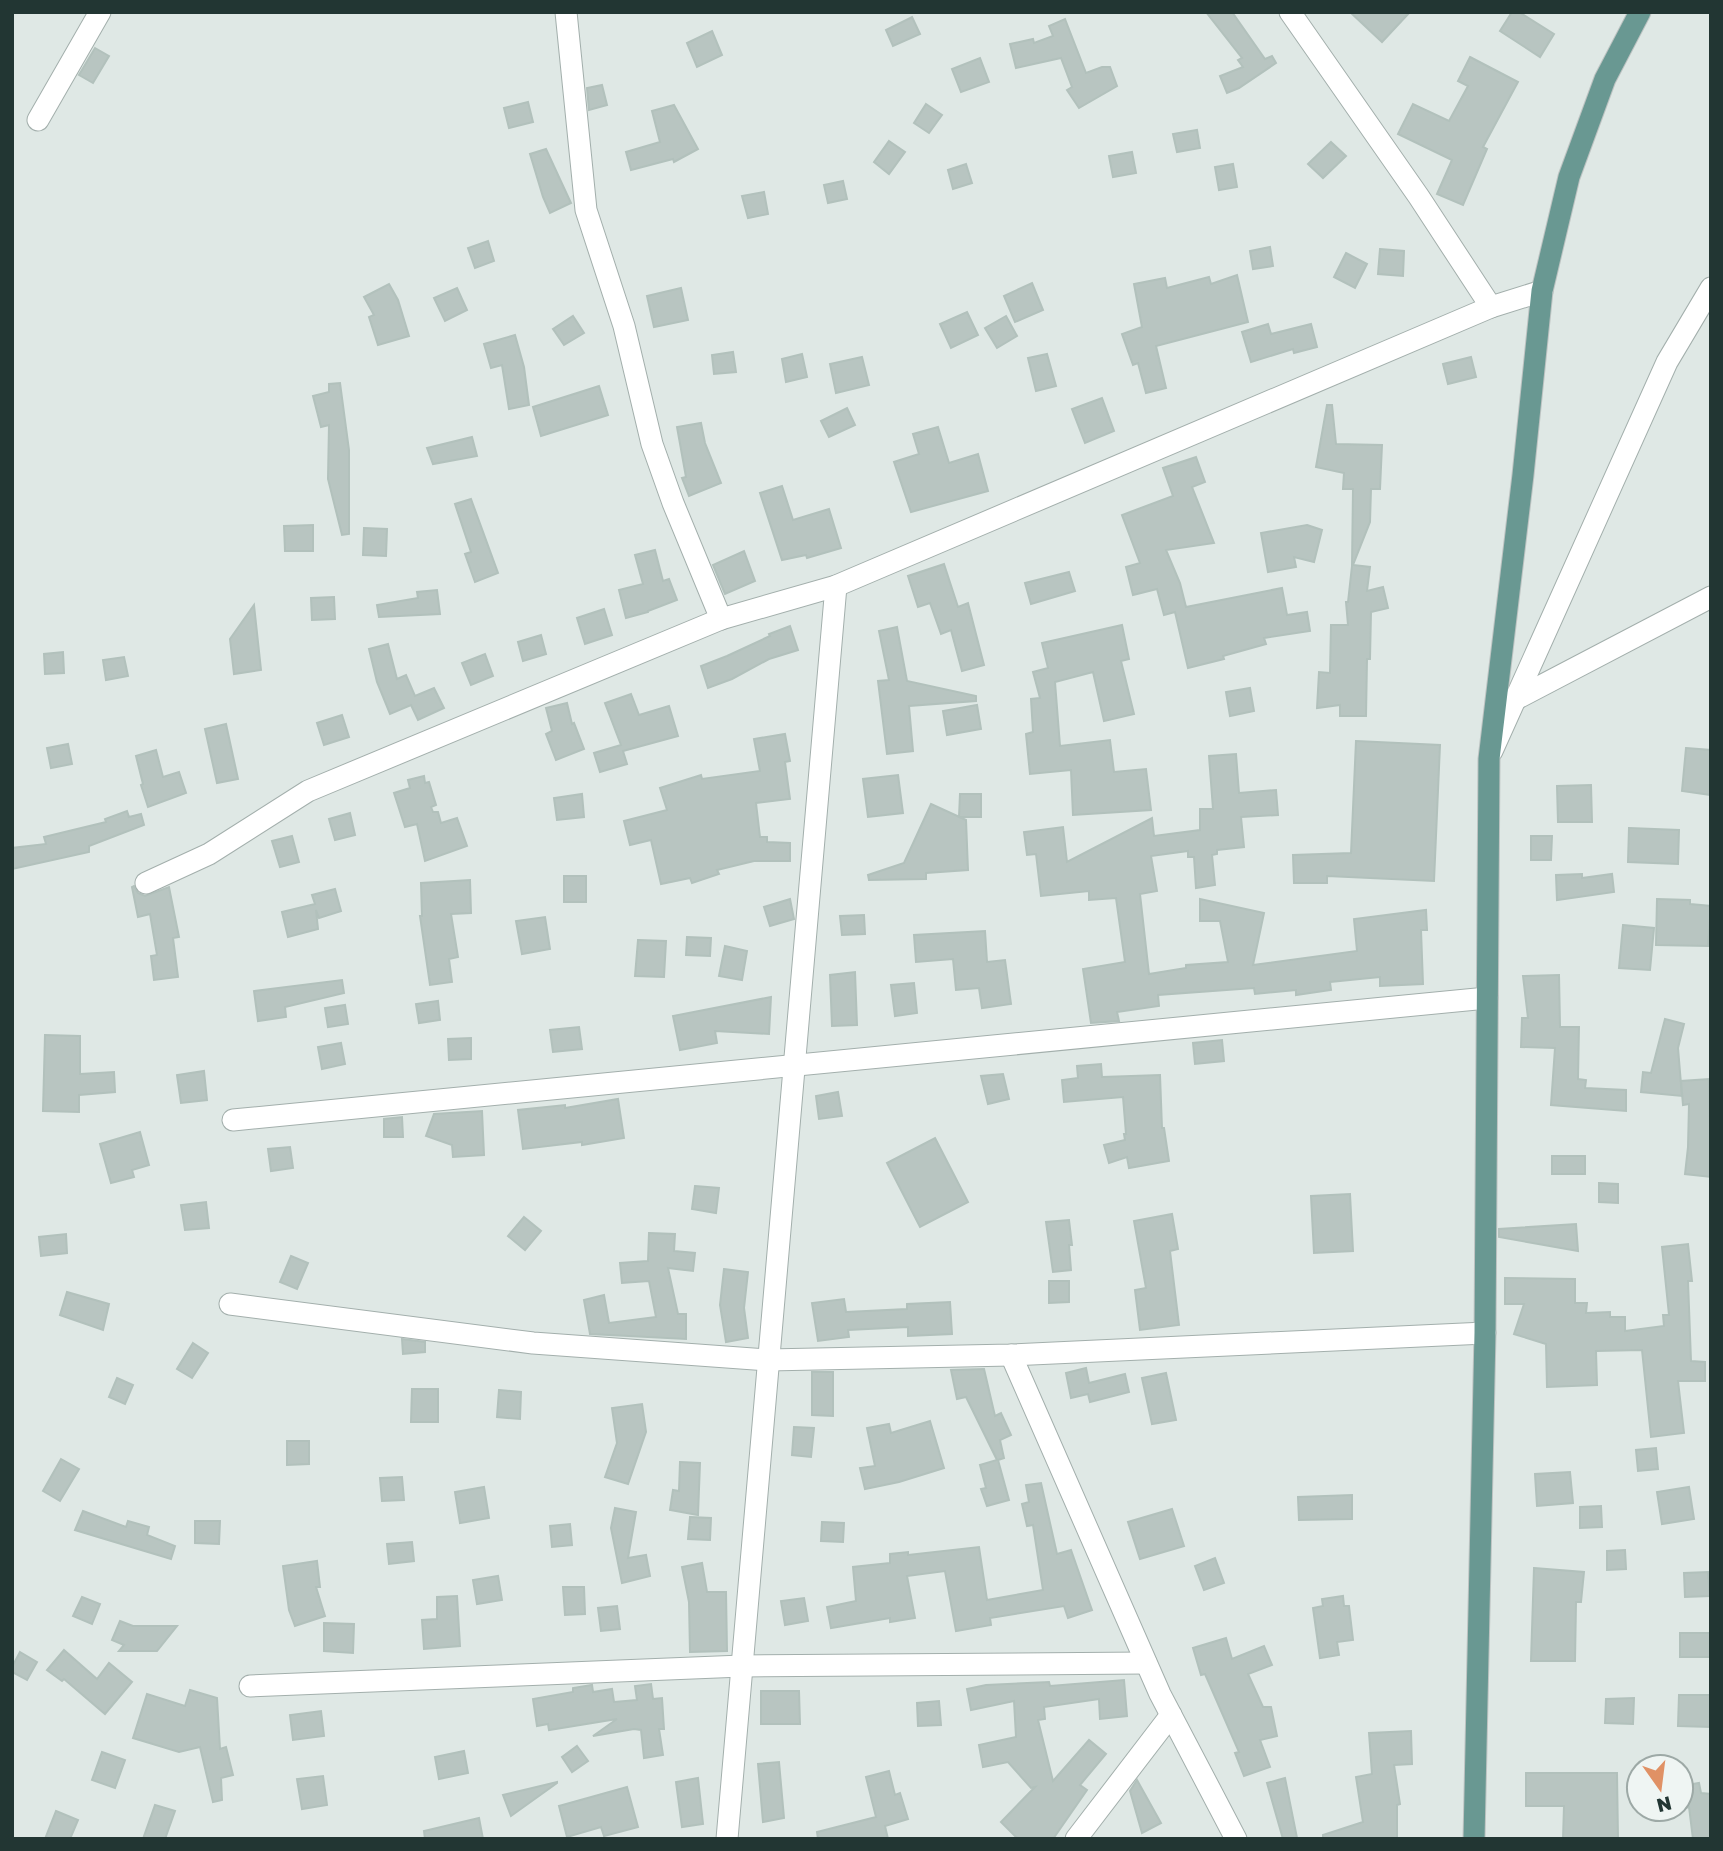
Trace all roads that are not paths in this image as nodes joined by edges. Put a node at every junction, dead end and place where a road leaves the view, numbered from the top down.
1 (100, 12) edge
2 (566, 12) edge
3 (1290, 12) edge
4 (1640, 12) edge
5 (38, 120) dead end
6 (1711, 288) edge
7 (1542, 291) junction
8 (1490, 307) junction
9 (836, 586) junction
10 (1711, 597) edge
11 (721, 619) junction
12 (1517, 699) junction
13 (1489, 759) junction
14 (146, 883) dead end
15 (1487, 998) junction
16 (794, 1066) junction
17 (233, 1120) dead end
18 (230, 1304) dead end
19 (1485, 1333) junction
20 (1011, 1355) junction
21 (768, 1360) junction
22 (1146, 1663) junction
23 (742, 1666) junction
24 (250, 1686) dead end
25 (1171, 1715) junction
26 (727, 1839) edge
27 (1076, 1839) edge
28 (1236, 1839) edge
29 (1475, 1839) edge

1 - 5 street
2 - 11 street
3 - 8 street
4 - 7 main road
6 - 12 street
7 - 8 street
7 - 13 main road
8 - 9 street
9 - 11 street
9 - 16 street
10 - 12 street
11 - 14 street
12 - 13 street
13 - 15 main road
15 - 16 street
15 - 19 main road
16 - 17 street
16 - 21 street
18 - 21 street
19 - 20 street
19 - 29 main road
20 - 21 street
20 - 22 street
21 - 23 street
22 - 23 street
22 - 25 street
23 - 24 street
23 - 26 street
25 - 27 street
25 - 28 street

